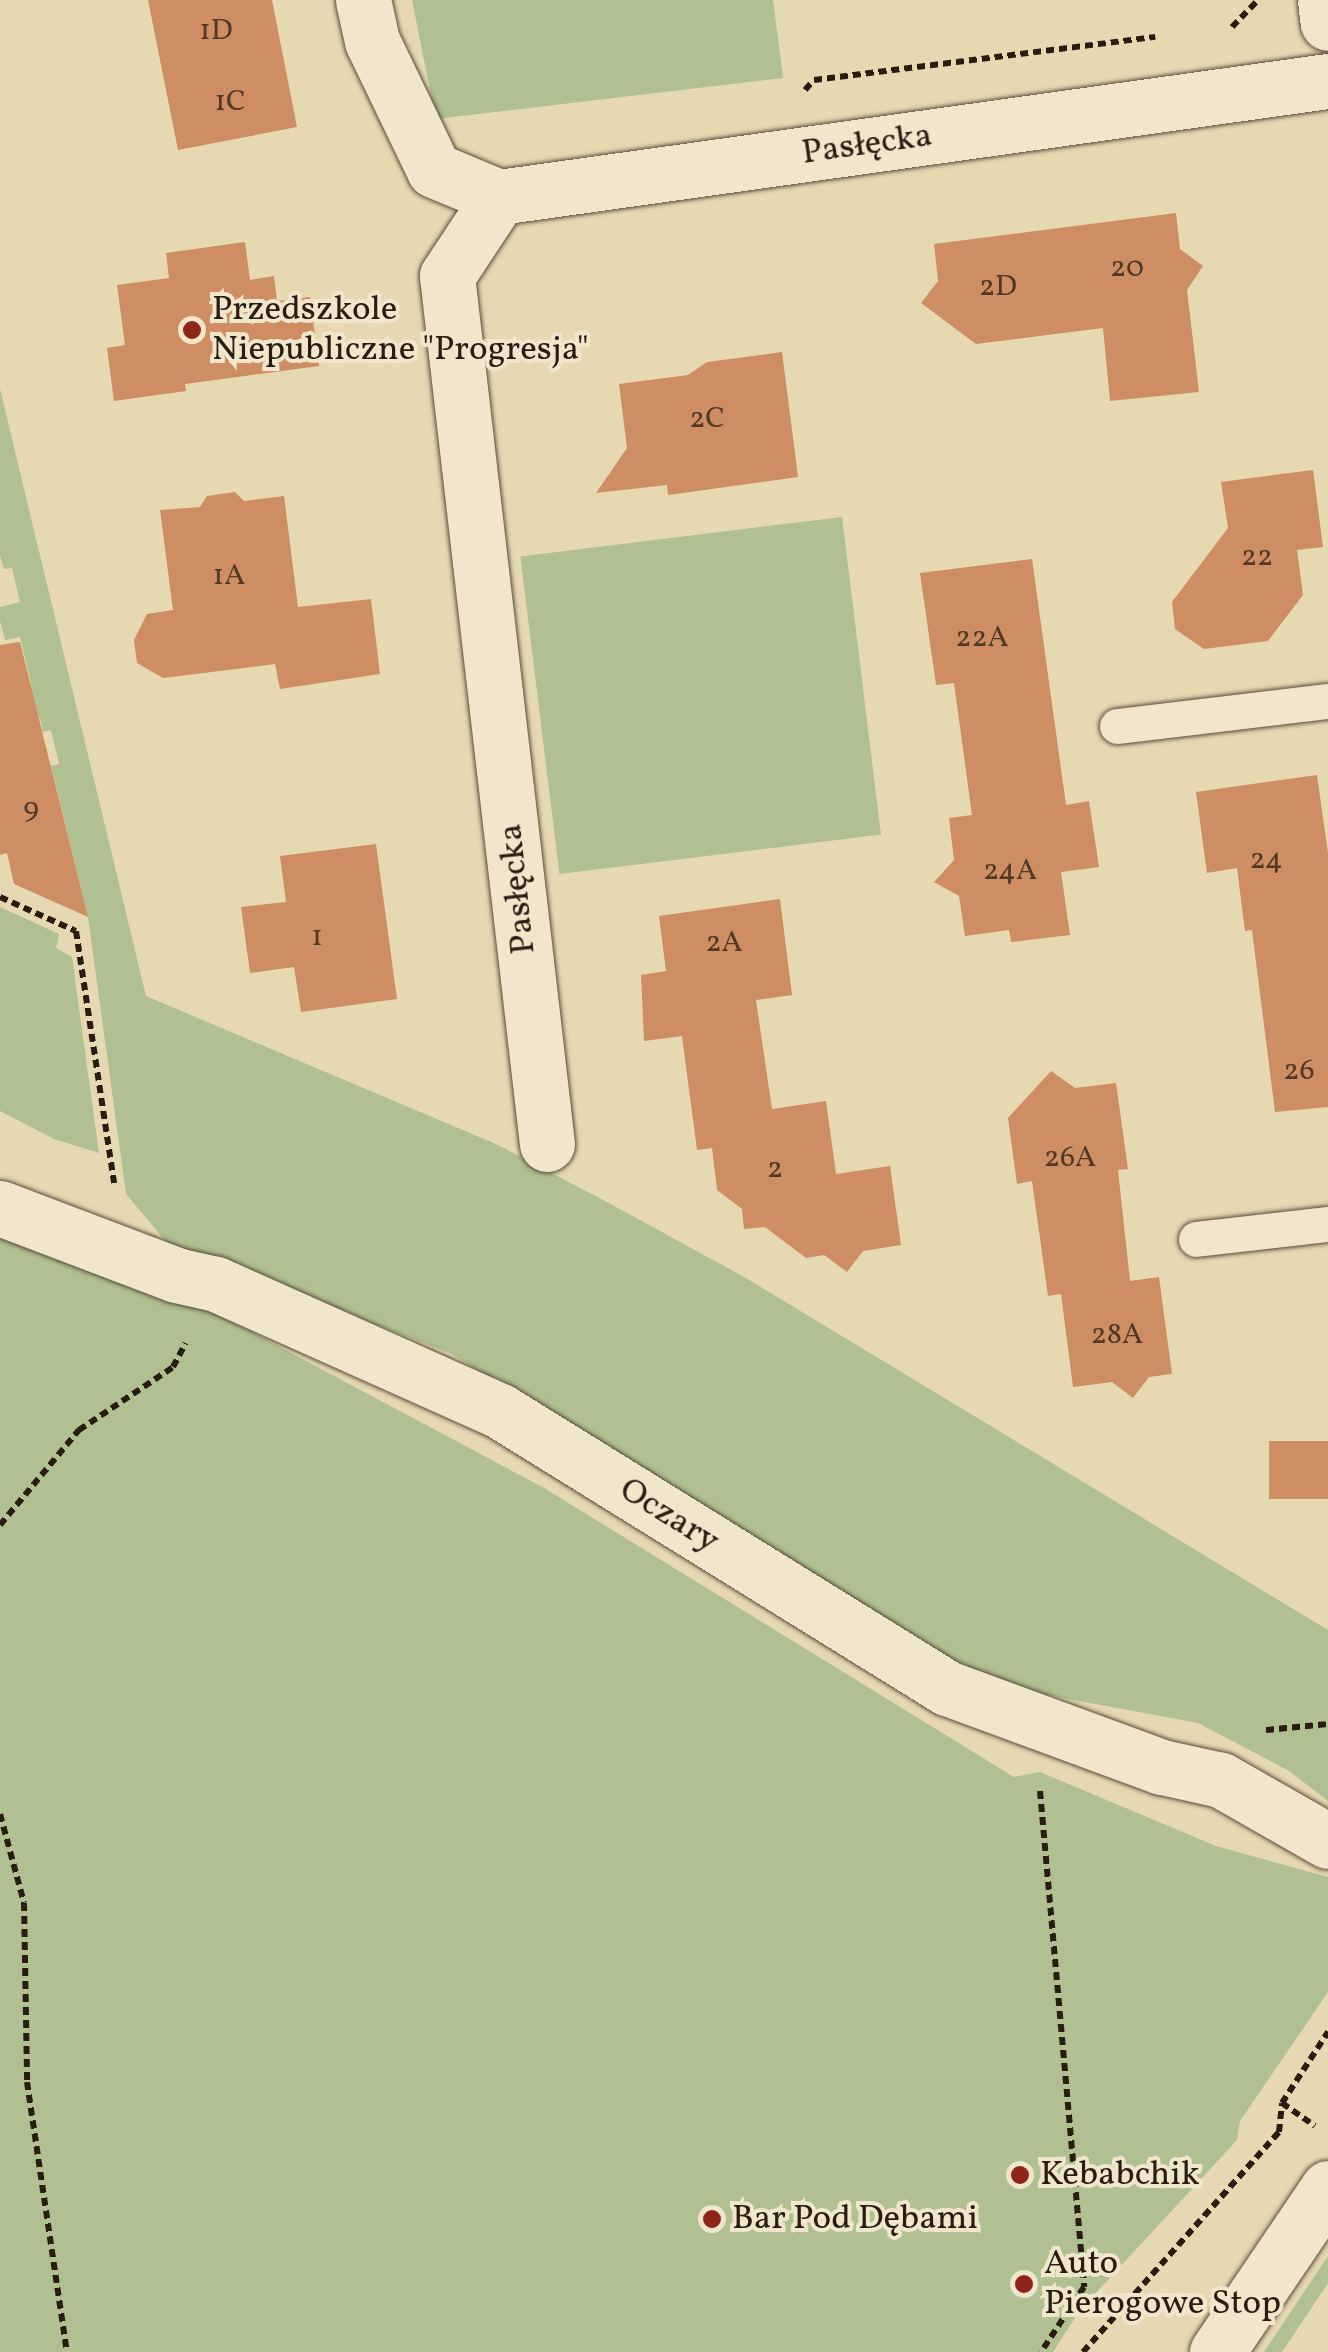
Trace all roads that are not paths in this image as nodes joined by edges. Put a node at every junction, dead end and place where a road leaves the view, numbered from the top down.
1 (363, 0) edge
2 (1325, 0) edge
3 (1328, 23) edge
4 (1328, 80) edge
5 (434, 170) junction
6 (499, 197) junction
7 (447, 276) junction
8 (1328, 701) edge
9 (1117, 726) dead end
10 (547, 1144) dead end
11 (0, 1208) edge
12 (1328, 1224) edge
13 (1196, 1239) dead end
14 (1328, 1841) edge
15 (1328, 2188) edge
16 (1217, 2352) edge

1 - 5 street, Pasłęcka
2 - 3 street
4 - 6 street, Pasłęcka
5 - 6 street
5 - 7 street, Pasłęcka
6 - 7 street
7 - 10 street, Pasłęcka
8 - 9 lane
11 - 14 street, Oczary
12 - 13 lane
15 - 16 street

